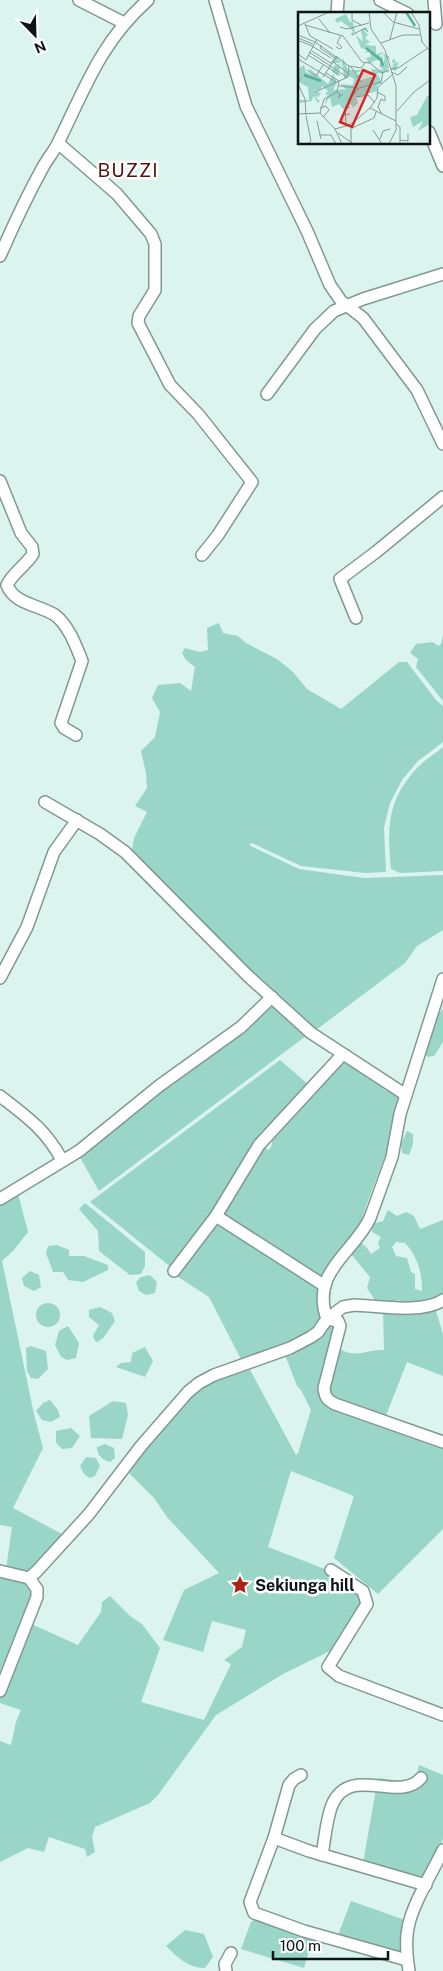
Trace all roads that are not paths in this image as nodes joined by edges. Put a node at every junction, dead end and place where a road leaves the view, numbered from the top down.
1 (78, 0) edge
2 (148, 0) edge
3 (215, 0) edge
4 (380, 0) edge
5 (434, 0) edge
6 (404, 12) edge
7 (124, 23) junction
8 (436, 24) edge
9 (430, 134) edge
10 (58, 143) junction
11 (443, 166) edge
12 (0, 256) edge
13 (443, 274) edge
14 (346, 305) junction
15 (267, 394) dead end
16 (443, 444) edge
17 (0, 481) edge
18 (443, 498) edge
19 (202, 555) dead end
20 (356, 618) dead end
21 (76, 735) dead end
22 (45, 802) dead end
23 (77, 820) junction
24 (0, 978) edge
25 (443, 979) edge
26 (272, 997) junction
27 (342, 1055) junction
28 (406, 1095) junction
29 (0, 1096) edge
30 (62, 1160) junction
31 (0, 1199) edge
32 (216, 1216) junction
33 (174, 1271) dead end
34 (325, 1286) junction
35 (443, 1300) edge
36 (327, 1319) junction
37 (443, 1442) edge
38 (0, 1570) edge
39 (331, 1570) dead end
40 (29, 1578) junction
41 (0, 1691) edge
42 (443, 1715) edge
43 (300, 1775) dead end
44 (421, 1778) dead end
45 (274, 1838) junction
46 (443, 1850) edge
47 (322, 1855) junction
48 (426, 1885) junction
49 (231, 1953) dead end
50 (408, 1966) edge
51 (226, 1971) edge

1 - 7 street
2 - 7 street
3 - 14 street
4 - 6 street
5 - 8 street
7 - 10 street
9 - 11 street
10 - 12 street
10 - 19 street
13 - 14 street
14 - 15 street
14 - 16 street
17 - 21 street
18 - 20 street
22 - 23 street
23 - 24 street
23 - 26 street
25 - 28 street
26 - 27 street
26 - 30 street
27 - 28 street
27 - 32 street
28 - 34 street
29 - 30 street
30 - 31 street
32 - 33 street
32 - 34 street
34 - 36 street
35 - 36 street
36 - 37 street
36 - 40 street
38 - 40 street
39 - 42 street
40 - 41 street
43 - 45 street
44 - 47 street
45 - 47 street
45 - 50 street
46 - 48 street
47 - 48 street
48 - 50 street
49 - 51 street

